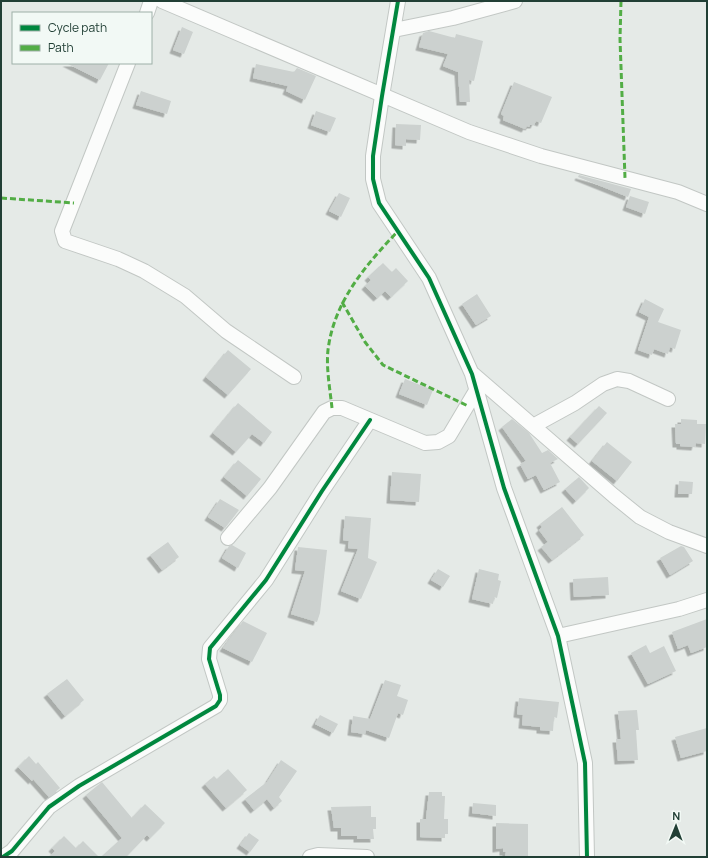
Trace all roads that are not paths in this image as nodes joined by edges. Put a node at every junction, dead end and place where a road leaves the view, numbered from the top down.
1 (151, 1) edge
2 (162, 1) edge
3 (398, 1) edge
4 (515, 1) edge
5 (147, 12) edge
6 (394, 30) junction
7 (128, 64) edge
8 (382, 96) junction
9 (707, 204) edge
10 (472, 374) junction
11 (294, 376) dead end
12 (477, 390) junction
13 (668, 399) dead end
14 (370, 420) junction
15 (533, 426) junction
16 (228, 538) dead end
17 (707, 546) edge
18 (707, 600) edge
19 (558, 636) junction
20 (3, 857) edge
21 (310, 857) edge
22 (367, 857) edge
23 (587, 857) edge

1 - 5 street
2 - 8 street
3 - 6 street
4 - 6 street
6 - 8 street
7 - 11 street
8 - 9 street
8 - 10 street
10 - 12 street
10 - 15 street
12 - 14 street
12 - 19 street
13 - 15 street
14 - 16 street
14 - 20 street
15 - 17 street
18 - 19 street
19 - 23 street
21 - 22 street

